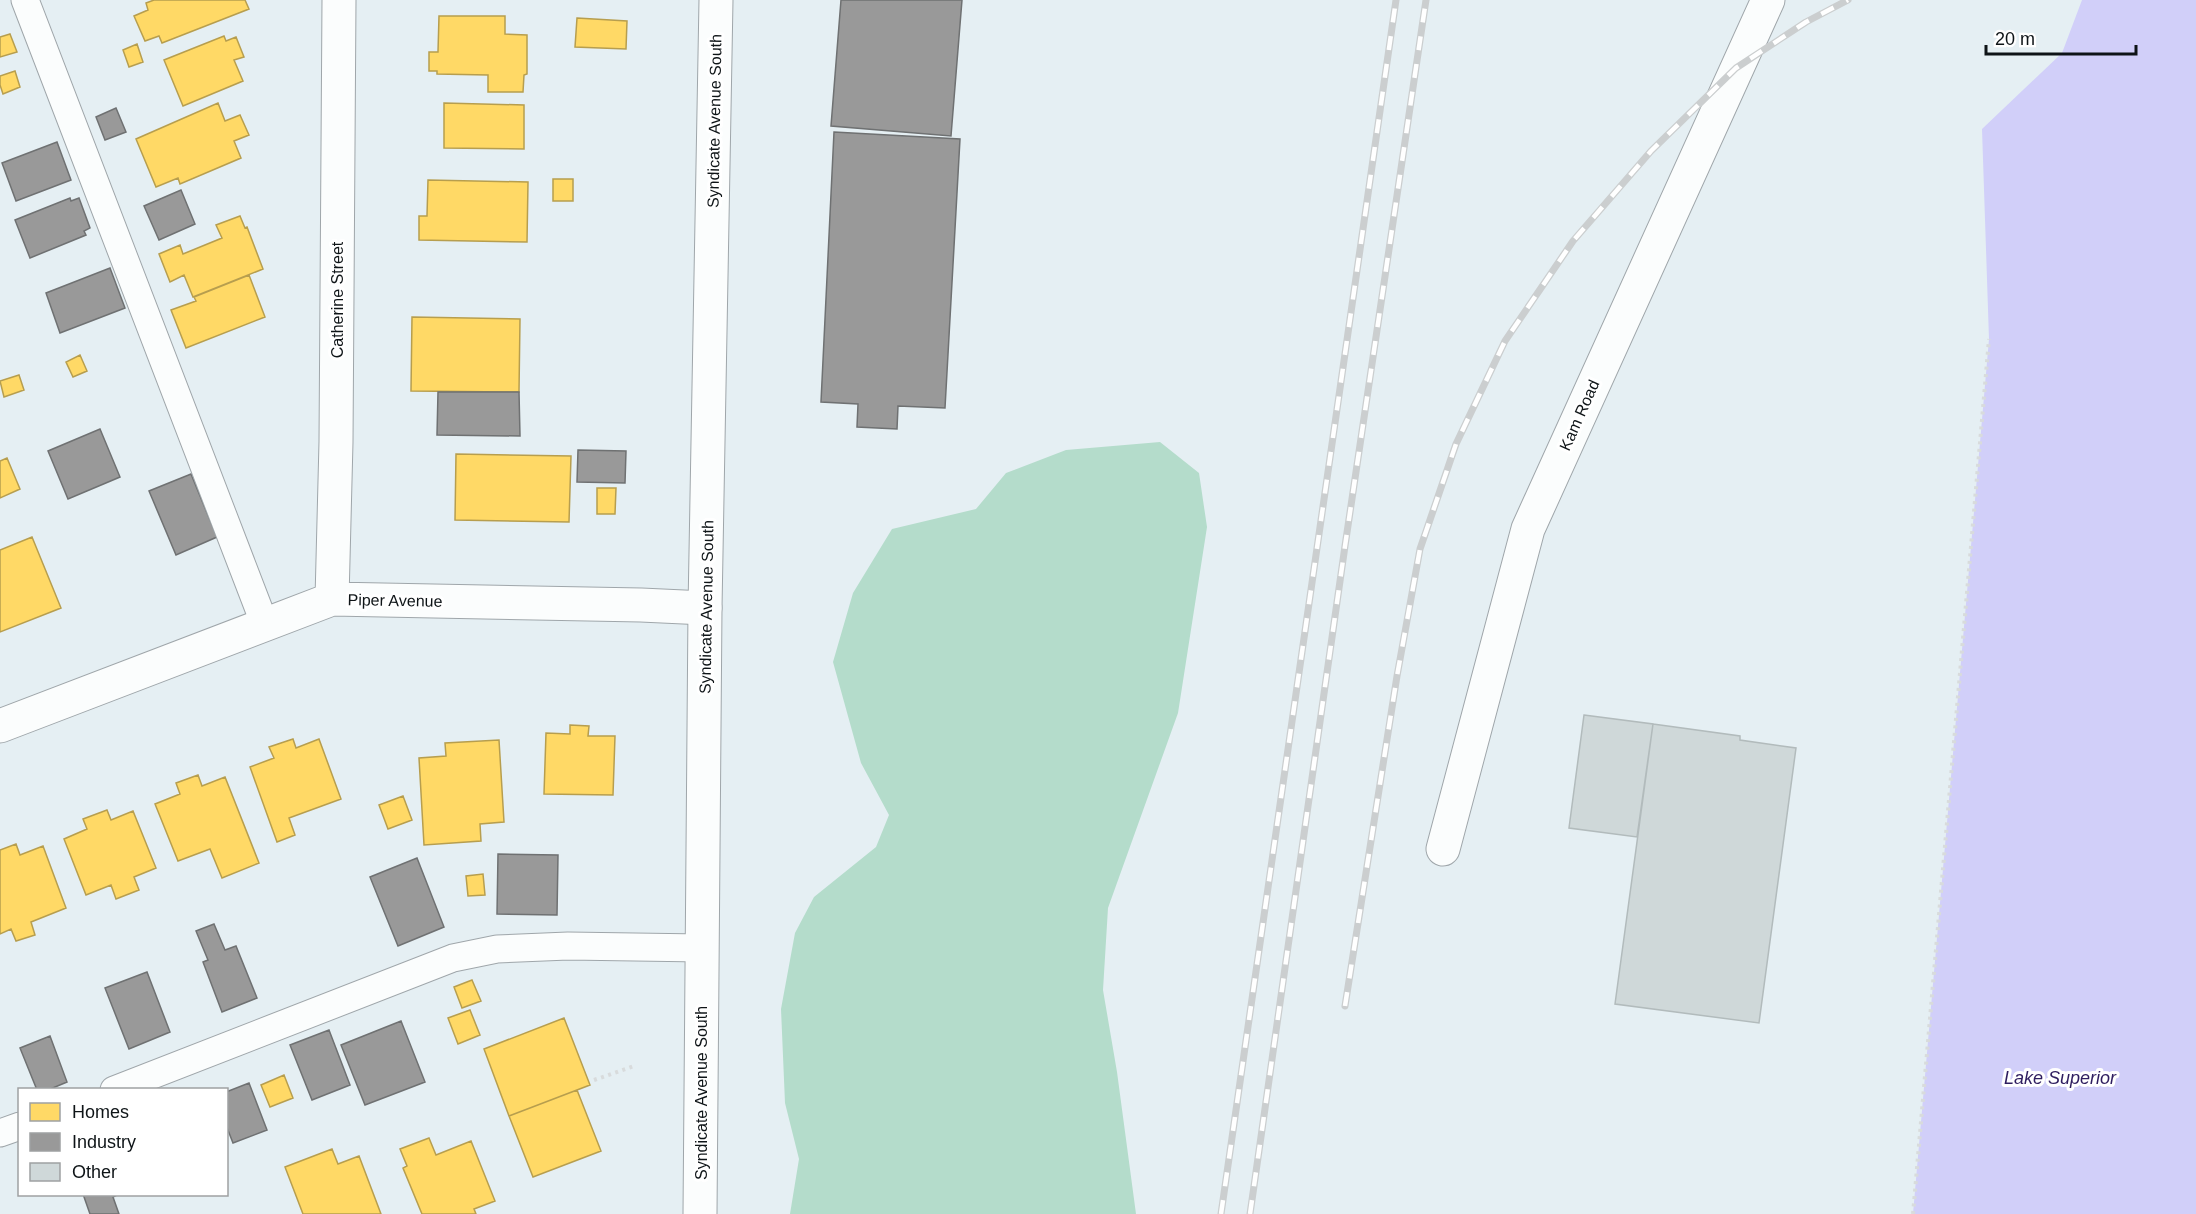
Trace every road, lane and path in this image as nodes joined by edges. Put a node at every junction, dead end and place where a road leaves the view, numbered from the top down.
1 (25, 0) edge
2 (339, 0) edge
3 (716, 0) edge
4 (1768, 0) edge
5 (1989, 339) dead end
6 (332, 599) junction
7 (705, 608) junction
8 (265, 625) junction
9 (0, 726) edge
10 (1443, 849) dead end
11 (702, 948) junction
12 (634, 1066) dead end
13 (594, 1080) dead end
14 (117, 1088) edge
15 (18, 1127) edge
16 (0, 1133) edge
17 (700, 1214) edge
18 (1913, 1214) edge

1 - 8 lane
2 - 6 street, Catherine Street
3 - 7 street, Syndicate Avenue South
4 - 10 street, Kam Road
5 - 18 path
6 - 7 street, Piper Avenue
6 - 8 street, Piper Avenue
7 - 11 street, Syndicate Avenue South
8 - 9 street, Piper Avenue
11 - 14 lane
11 - 17 street, Syndicate Avenue South
12 - 13 path
15 - 16 lane

